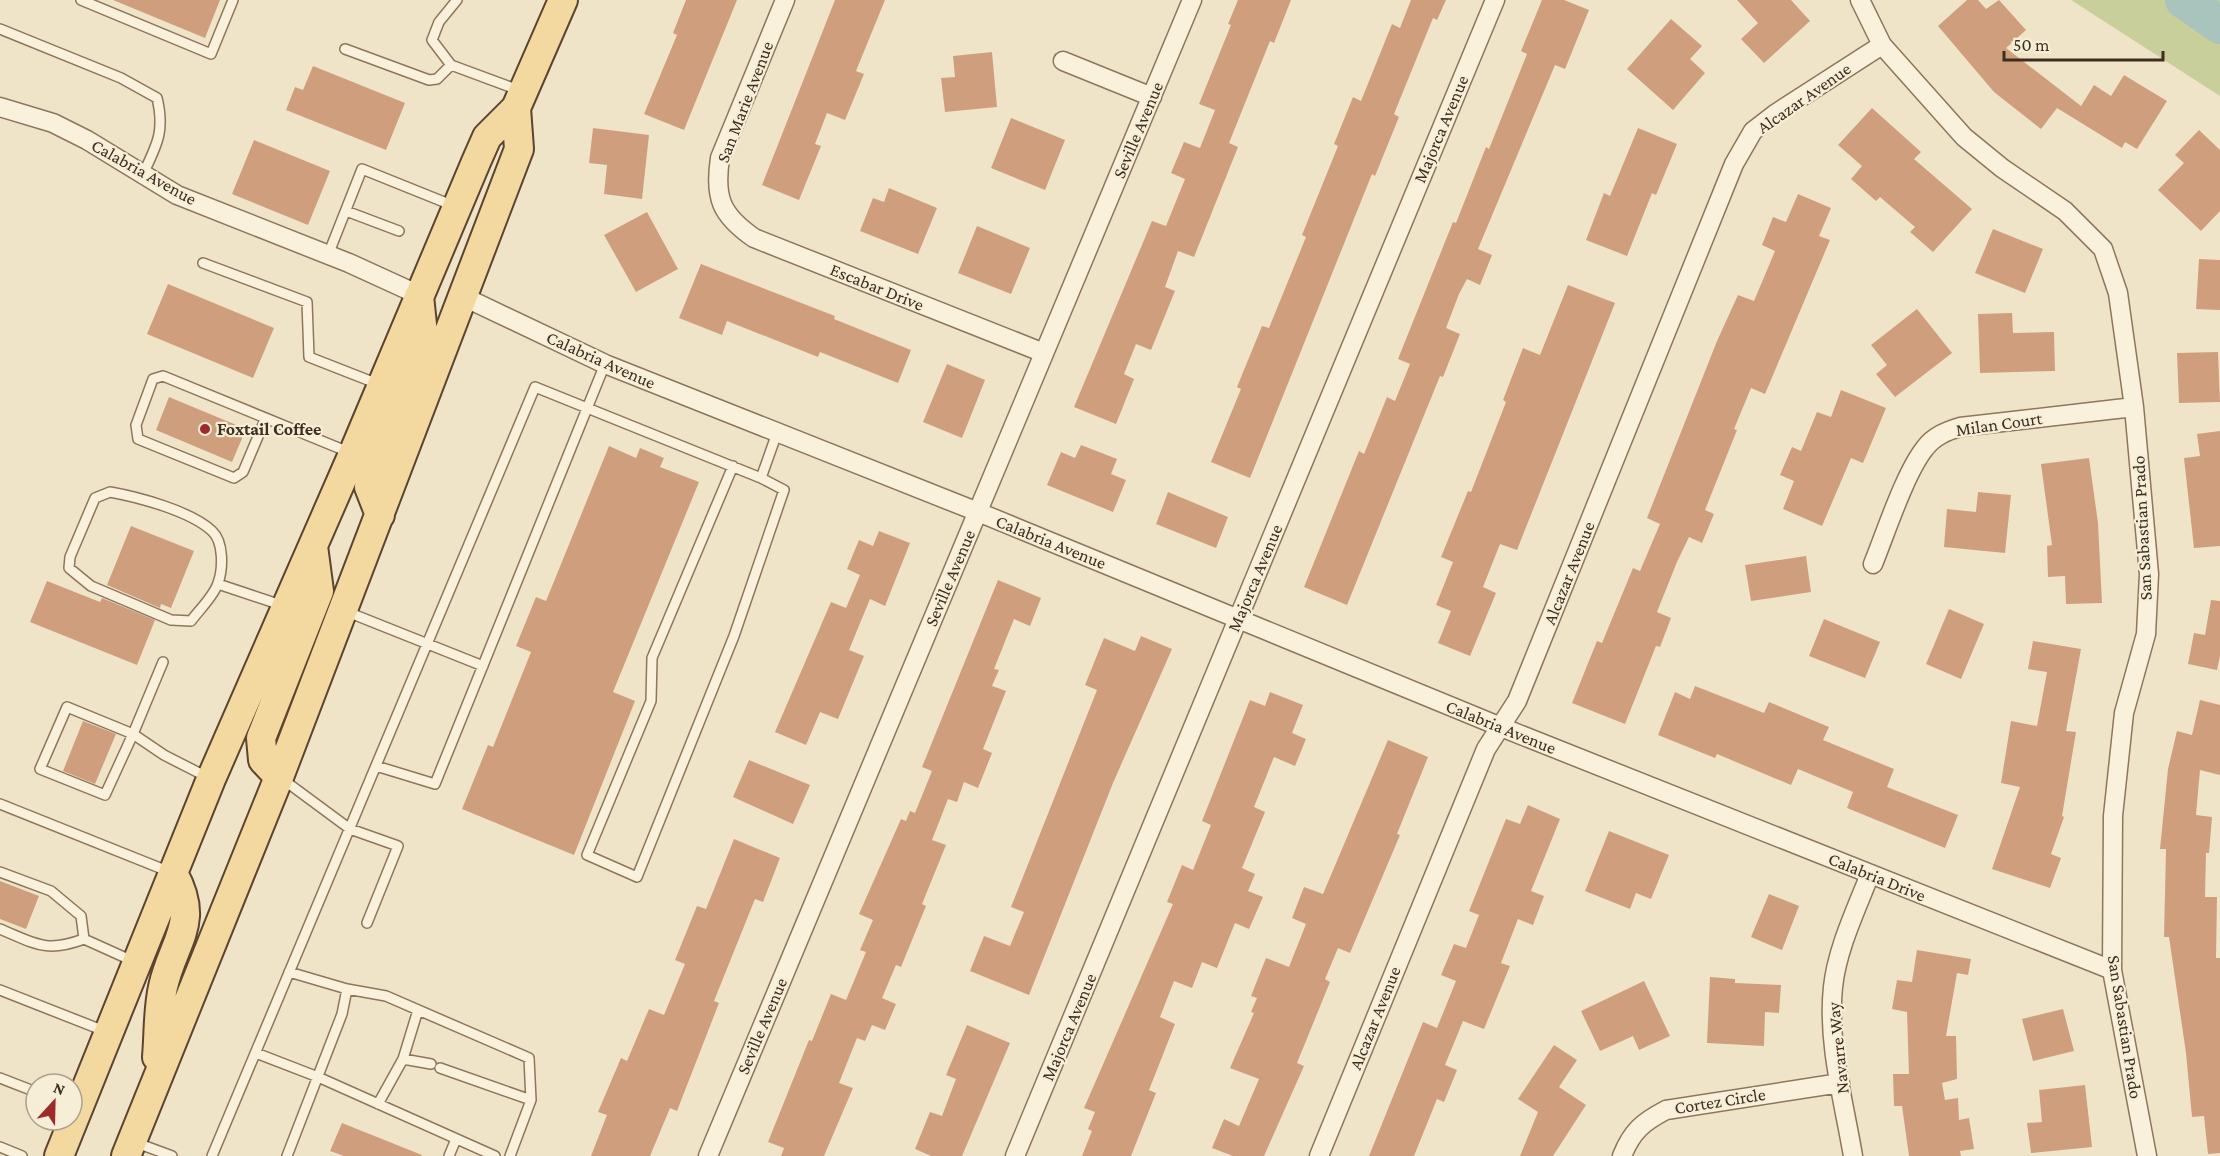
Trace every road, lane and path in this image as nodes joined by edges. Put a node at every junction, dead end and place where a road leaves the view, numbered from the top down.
1 (81, 0) edge
2 (233, 0) edge
3 (457, 0) edge
4 (563, 0) edge
5 (785, 0) edge
6 (1192, 0) edge
7 (1495, 0) edge
8 (1860, 0) edge
9 (0, 29) edge
10 (1882, 45) junction
11 (345, 49) dead end
12 (1063, 61) dead end
13 (451, 65) junction
14 (1152, 97) junction
15 (520, 100) junction
16 (0, 107) edge
17 (476, 162) junction
18 (143, 174) junction
19 (457, 206) junction
20 (722, 206) joint
21 (346, 211) junction
22 (399, 231) dead end
23 (328, 255) junction
24 (202, 263) dead end
25 (419, 295) junction
26 (464, 297) junction
27 (1044, 353) junction
28 (605, 364) junction
29 (380, 385) junction
30 (587, 407) junction
31 (2134, 407) junction
32 (265, 420) junction
33 (777, 433) junction
34 (353, 454) junction
35 (733, 466) junction
36 (761, 478) junction
37 (978, 512) junction
38 (380, 515) junction
39 (313, 546) junction
40 (1873, 564) dead end
41 (218, 584) junction
42 (287, 606) junction
43 (342, 610) junction
44 (1238, 618) junction
45 (427, 644) junction
46 (163, 662) dead end
47 (483, 666) junction
48 (1501, 727) junction
49 (133, 734) junction
50 (376, 766) junction
51 (279, 777) junction
52 (212, 779) junction
53 (1641, 783) joint
54 (0, 804) edge
55 (350, 829) junction
56 (0, 872) edge
57 (173, 873) junction
58 (1870, 874) junction
59 (367, 923) dead end
60 (0, 929) edge
61 (84, 939) junction
62 (137, 963) junction
63 (2112, 970) junction
64 (289, 972) junction
65 (347, 989) junction
66 (0, 990) edge
67 (418, 1010) junction
68 (109, 1032) junction
69 (256, 1053) junction
70 (403, 1059) junction
71 (318, 1077) junction
72 (0, 1078) edge
73 (1840, 1083) junction
74 (154, 1086) junction
75 (24, 1087) edge
76 (84, 1088) edge
77 (531, 1100) junction
78 (378, 1104) junction
79 (67, 1132) edge
80 (456, 1138) junction
81 (0, 1147) edge
82 (129, 1149) edge
83 (22, 1156) edge
84 (59, 1156) edge
85 (172, 1156) edge
86 (212, 1156) edge
87 (287, 1156) edge
88 (449, 1156) edge
89 (495, 1156) edge
90 (510, 1156) edge
91 (708, 1156) edge
92 (1015, 1156) edge
93 (1319, 1156) edge
94 (1622, 1156) edge
95 (1853, 1156) edge
96 (2146, 1156) edge

1 - 2 lane
3 - 13 lane
4 - 15 main road
5 - 20 street, San Marie Avenue
6 - 14 street, Seville Avenue
7 - 44 street, Majorca Avenue
8 - 10 street, San Sabastian Prado
9 - 18 lane
10 - 31 street, San Sabastian Prado
10 - 48 street, Alcazar Avenue
11 - 13 lane
12 - 14 street
13 - 15 lane
14 - 27 street, Seville Avenue
15 - 17 main road
15 - 26 main road
16 - 18 street, Calabria Avenue
17 - 19 main road
17 - 26 main road
18 - 23 street, Calabria Avenue
19 - 21 lane
19 - 25 main road
20 - 27 street, Escabar Drive
21 - 22 lane
21 - 23 lane
23 - 25 street, Calabria Avenue
24 - 29 lane
25 - 29 main road
25 - 38 main road
26 - 28 street, Calabria Avenue
26 - 38 main road
27 - 37 street, Seville Avenue
28 - 30 lane
28 - 33 street, Calabria Avenue
29 - 34 main road
30 - 35 lane
30 - 45 lane
30 - 47 lane
31 - 40 street, Milan Court
31 - 63 street, San Sabastian Prado
32 - 32 lane
32 - 34 lane
33 - 36 lane
33 - 37 street, Calabria Avenue
34 - 39 main road
35 - 36 lane
35 - 36 lane
37 - 44 street, Calabria Avenue
37 - 91 street, Seville Avenue
38 - 43 main road
39 - 42 main road
39 - 51 main road
41 - 41 lane
41 - 42 lane
42 - 52 main road
43 - 45 lane
43 - 51 main road
44 - 48 street, Calabria Avenue
44 - 92 street, Majorca Avenue
45 - 47 lane
45 - 50 lane
46 - 49 lane
47 - 50 lane
48 - 53 street, Calabria Avenue
48 - 93 street, Alcazar Avenue
49 - 49 lane
49 - 52 lane
50 - 55 lane
51 - 55 lane
51 - 74 main road
52 - 57 main road
53 - 58 street, Calabria Drive
54 - 57 lane
55 - 59 lane
55 - 64 lane
56 - 61 lane
57 - 62 main road
57 - 74 main road
58 - 63 street, Calabria Drive
58 - 73 street, Navarre Way
60 - 61 lane
61 - 62 lane
62 - 68 main road
63 - 96 street, San Sabastian Prado
64 - 65 lane
64 - 69 lane
65 - 67 lane
65 - 71 lane
66 - 68 lane
67 - 70 lane
67 - 77 lane
68 - 76 main road
69 - 71 lane
69 - 86 lane
70 - 77 lane
70 - 78 lane
71 - 78 lane
71 - 87 lane
72 - 75 lane
73 - 94 street, Cortez Circle
73 - 95 street, Navarre Way
74 - 82 main road
77 - 90 lane
78 - 80 lane
79 - 84 main road
80 - 88 lane
80 - 89 lane
81 - 83 lane
82 - 85 lane

